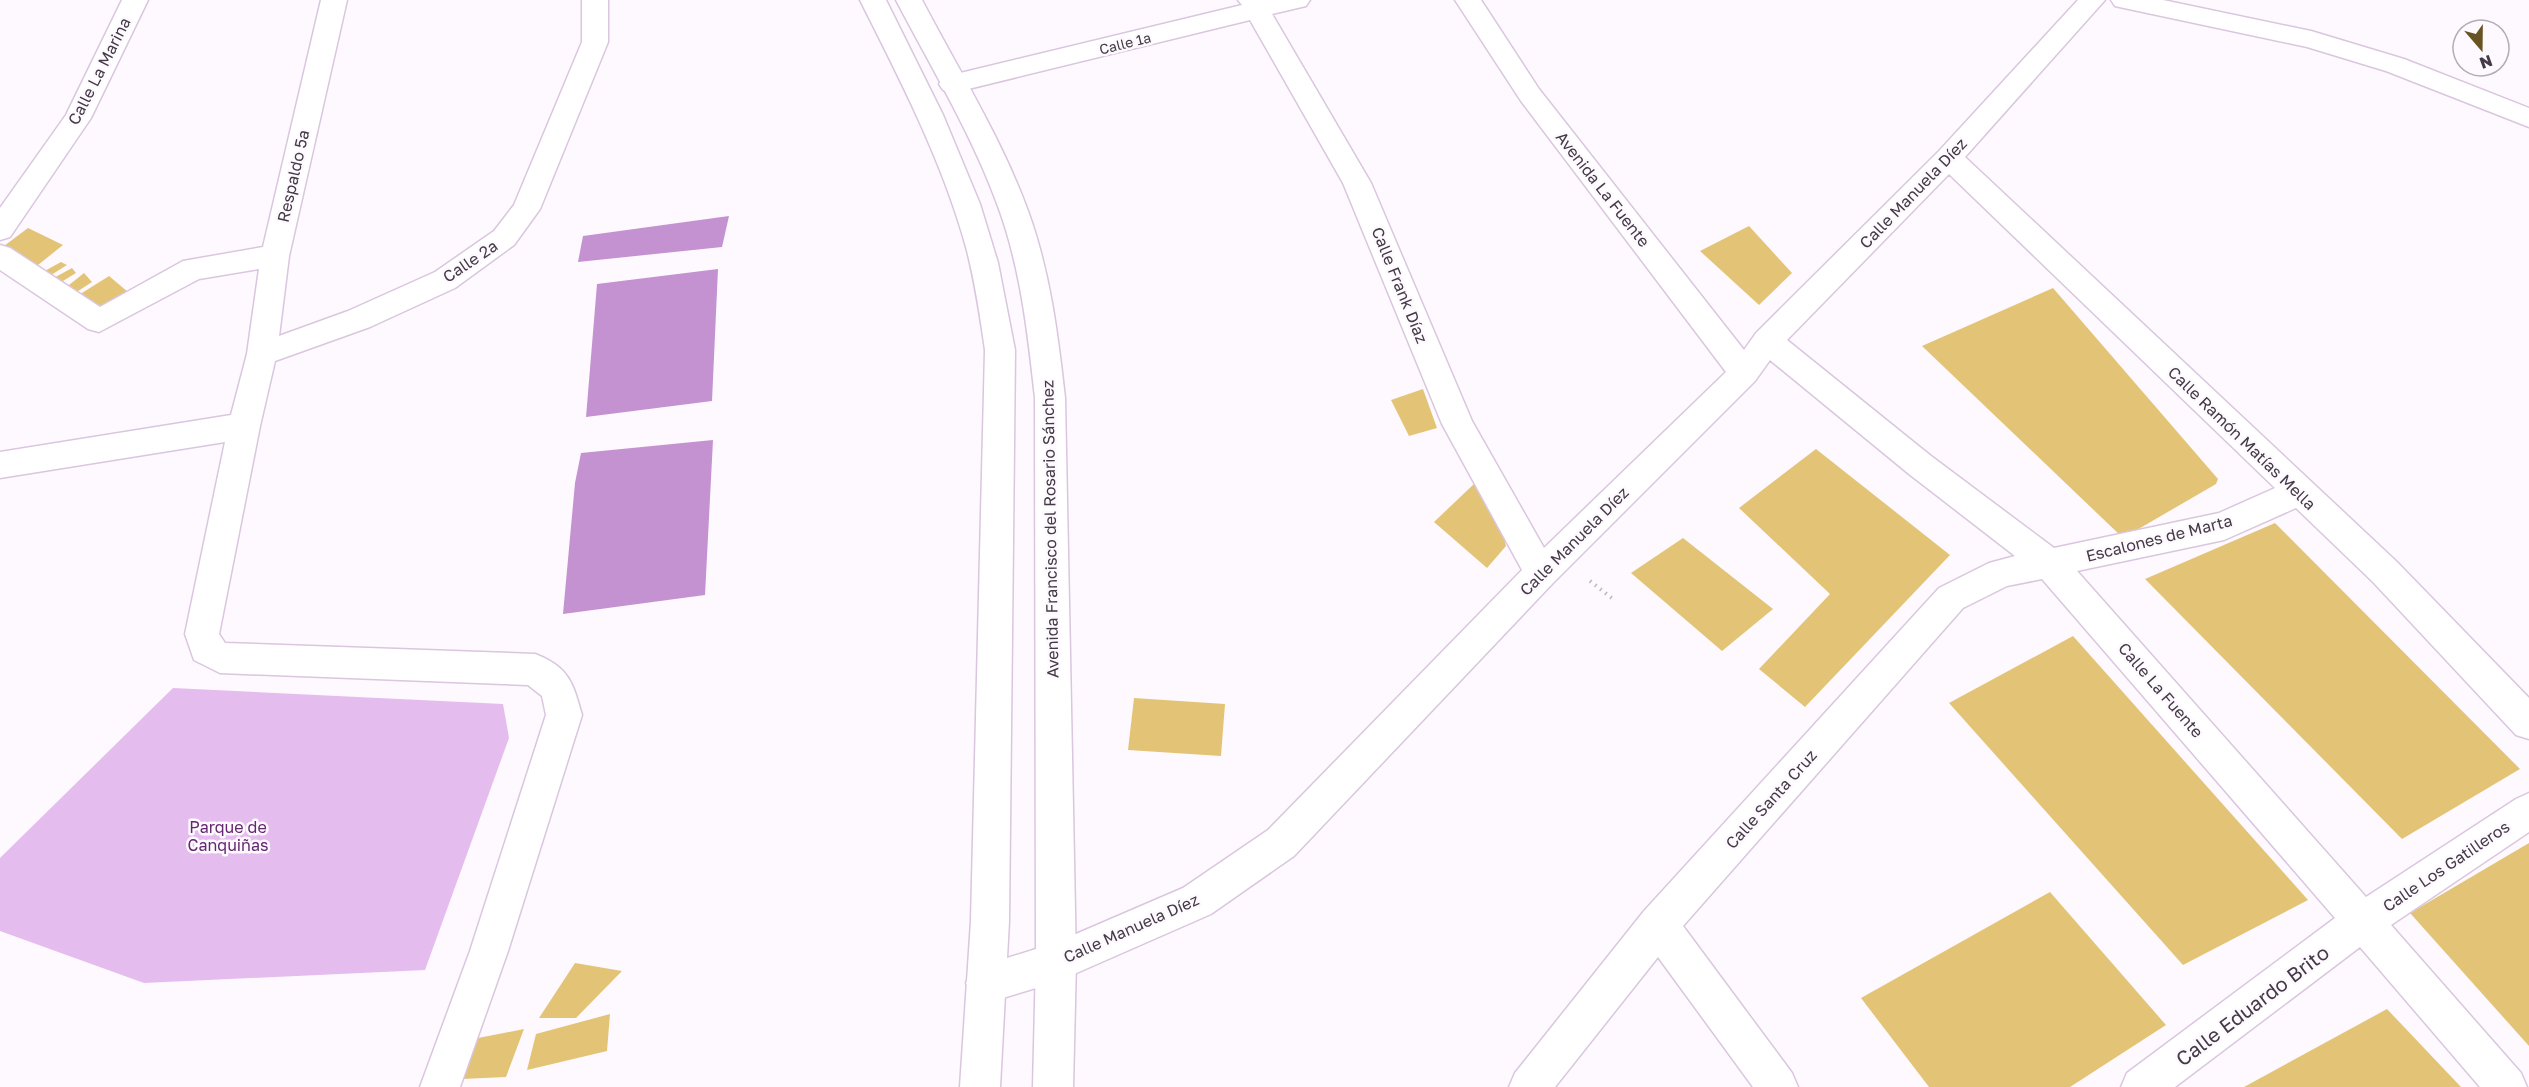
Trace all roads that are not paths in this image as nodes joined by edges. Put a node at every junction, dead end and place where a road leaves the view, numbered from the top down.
1 (135, 0) edge
2 (334, 0) edge
3 (595, 0) edge
4 (873, 0) edge
5 (909, 0) edge
6 (1297, 0) edge
7 (1468, 0) edge
8 (2092, 0) edge
9 (2124, 0) edge
10 (1254, 5) edge
11 (952, 84) junction
12 (2529, 118) edge
13 (1949, 158) junction
14 (0, 230) edge
15 (0, 256) edge
16 (275, 256) junction
17 (1767, 341) junction
18 (262, 354) junction
19 (1744, 373) junction
20 (244, 426) junction
21 (0, 465) edge
22 (2299, 492) junction
23 (2050, 564) junction
24 (1541, 573) junction
25 (2529, 723) edge
26 (2529, 811) edge
27 (2363, 921) junction
28 (1658, 925) junction
29 (1056, 962) junction
30 (986, 983) junction
31 (440, 1087) edge
32 (980, 1087) edge
33 (1053, 1087) edge
34 (1529, 1087) edge
35 (1778, 1087) edge
36 (2141, 1087) edge
37 (2507, 1087) edge

1 - 14 street, Calle La Marina
2 - 16 street, Respaldo 5a
3 - 18 street, Calle 2a
4 - 30 street
5 - 11 street, Avenida Francisco del Rosario Sánchez
6 - 10 street, Calle 1a
7 - 19 street, Avenida La Fuente
8 - 13 street, Calle Manuela Díez
9 - 12 street
10 - 11 street, Calle 1a
10 - 24 street, Calle Frank Díaz
11 - 29 street, Avenida Francisco del Rosario Sánchez
13 - 17 street, Calle Manuela Díez
13 - 22 street, Calle Ramón Matías Mella
15 - 16 street
16 - 18 street, Respaldo 5a
17 - 19 street, Calle Manuela Díez
17 - 23 street, Calle La Fuente
18 - 20 street, Respaldo 5a
19 - 24 street, Calle Manuela Díez
20 - 21 street
20 - 31 street, Respaldo 5a
22 - 23 street, Escalones de Marta
22 - 25 street, Calle Ramón Matías Mella
23 - 27 street, Calle La Fuente
23 - 28 street, Calle Santa Cruz
24 - 29 street, Calle Manuela Díez
26 - 27 street, Calle Los Gatilleros
27 - 36 street, Calle Eduardo Brito
27 - 37 street, Calle La Fuente
28 - 34 street, Calle Santa Cruz
28 - 35 street
29 - 30 street, Calle Manuela Díez
29 - 33 street, Avenida Francisco del Rosario Sánchez
30 - 32 street

